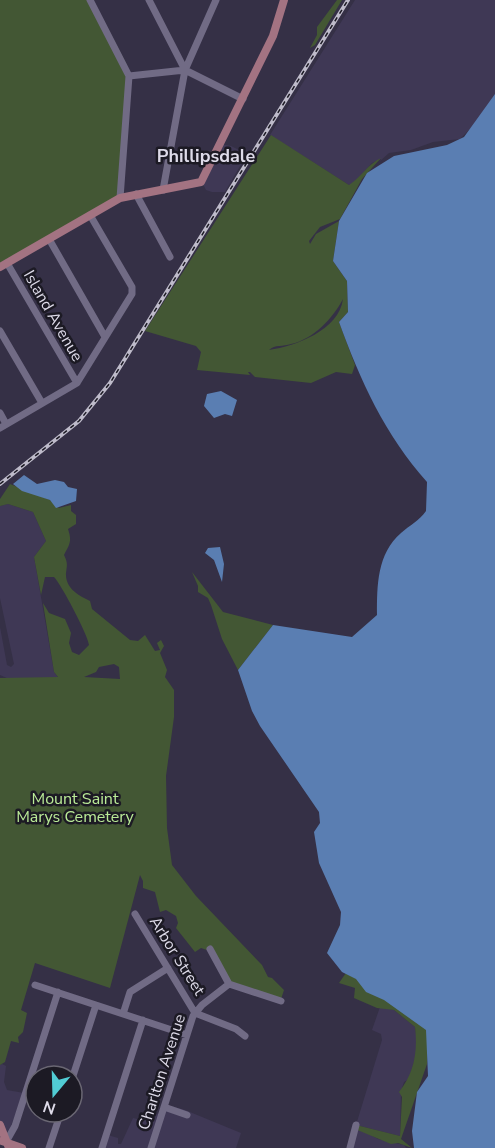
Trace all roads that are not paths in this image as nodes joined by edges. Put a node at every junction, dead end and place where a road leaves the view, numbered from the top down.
1 (90, 0) edge
2 (149, 0) edge
3 (207, 0) edge
4 (216, 0) edge
5 (284, 0) edge
6 (212, 10) junction
7 (185, 70) junction
8 (129, 76) junction
9 (243, 99) junction
10 (163, 190) junction
11 (136, 195) junction
12 (120, 198) junction
13 (90, 215) junction
14 (49, 239) junction
15 (170, 257) dead end
16 (3, 265) edge
17 (0, 331) edge
18 (105, 337) junction
19 (76, 383) junction
20 (42, 403) junction
21 (0, 413) edge
22 (3, 426) edge
23 (135, 914) dead end
24 (210, 950) dead end
25 (168, 968) junction
26 (229, 984) junction
27 (35, 985) dead end
28 (58, 992) junction
29 (281, 1001) dead end
30 (96, 1005) junction
31 (195, 1013) junction
32 (123, 1014) junction
33 (142, 1020) junction
34 (187, 1035) junction
35 (245, 1036) dead end
36 (77, 1064) edge
37 (164, 1107) junction
38 (187, 1115) dead end
39 (57, 1124) edge
40 (356, 1125) dead end
41 (0, 1126) edge
42 (5, 1144) edge
43 (22, 1148) edge
44 (49, 1148) edge
45 (102, 1148) edge
46 (151, 1148) edge
47 (350, 1148) edge

1 - 8 street
2 - 7 street
3 - 6 street
4 - 6 street
5 - 9 main road
6 - 7 street
7 - 8 street
7 - 9 street
7 - 10 street
8 - 12 street
9 - 10 main road
10 - 11 main road
11 - 12 main road
11 - 15 street
12 - 13 main road
13 - 14 main road
13 - 18 street
14 - 16 main road
14 - 18 street
16 - 19 street, Island Avenue
17 - 20 street
18 - 19 street
19 - 20 street
20 - 22 street
21 - 22 street
23 - 25 street, Arbor Street
24 - 26 street
25 - 31 street, Arbor Street
25 - 32 street
26 - 29 street
26 - 31 street, Charlton Avenue
27 - 28 street
28 - 30 street
28 - 42 street
30 - 32 street
30 - 36 street
31 - 34 street, Charlton Avenue
31 - 35 street
32 - 33 street
33 - 34 street
33 - 45 street
34 - 37 street, Charlton Avenue
37 - 38 street
37 - 46 street, Charlton Avenue
39 - 44 street
40 - 47 street
41 - 42 main road
42 - 43 main road

